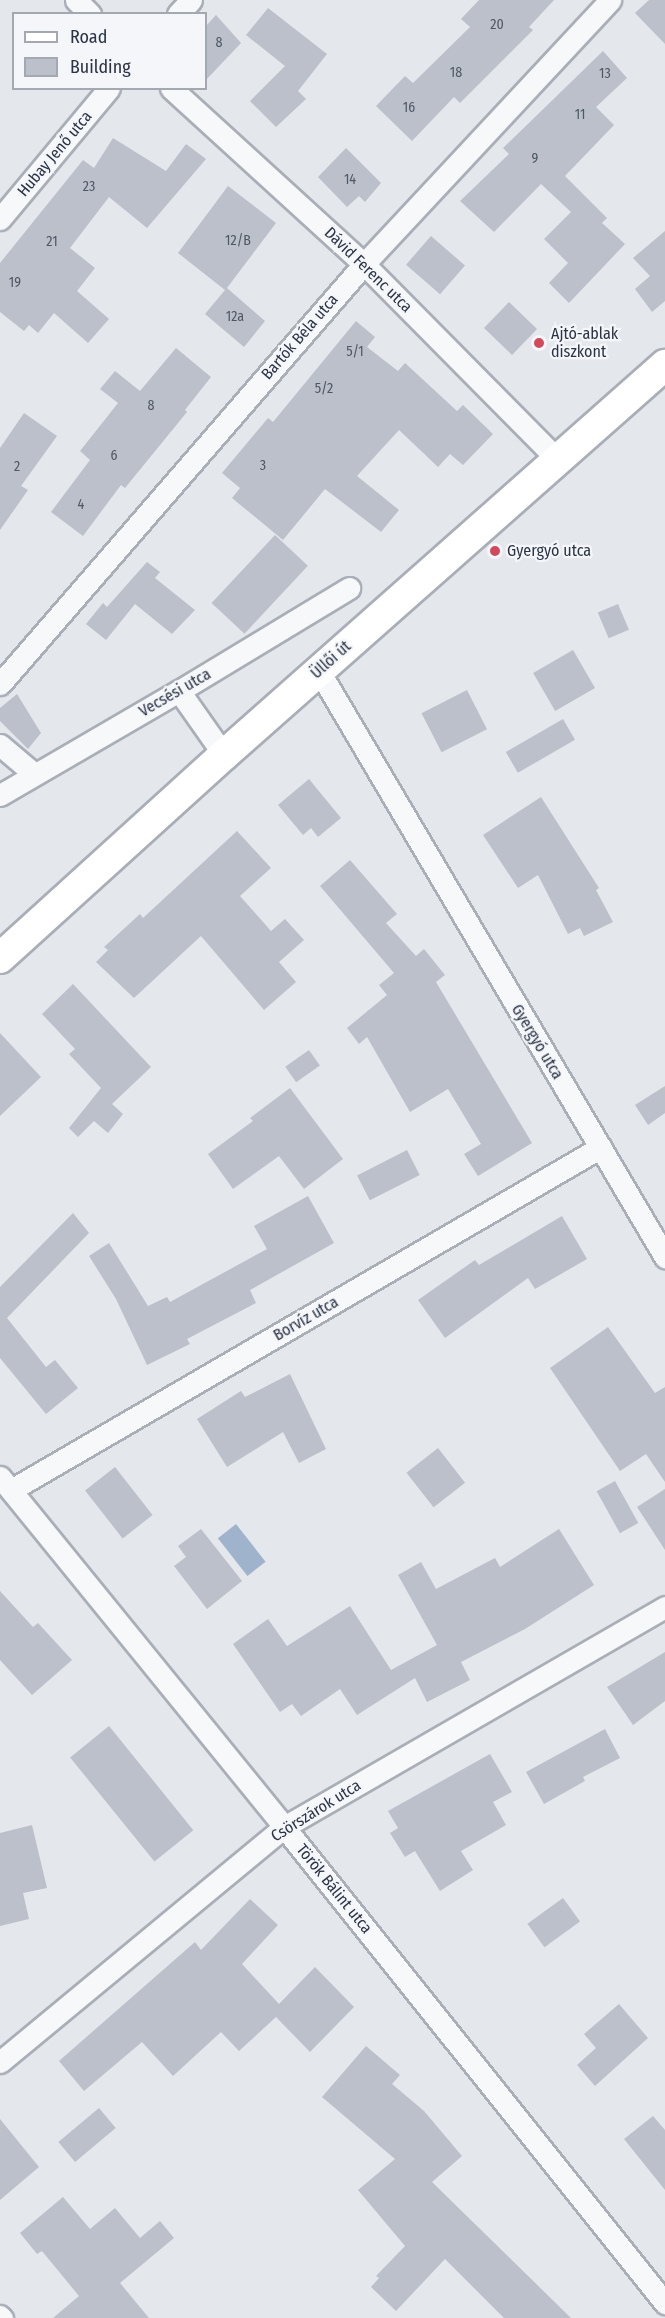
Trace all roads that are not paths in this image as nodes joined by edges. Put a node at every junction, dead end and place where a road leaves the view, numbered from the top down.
1 (76, 0) edge
2 (191, 0) edge
3 (610, 0) edge
4 (88, 12) edge
5 (180, 12) edge
6 (107, 90) edge
7 (173, 90) edge
8 (0, 219) edge
9 (364, 264) junction
10 (665, 365) edge
11 (558, 460) junction
12 (348, 588) dead end
13 (319, 671) junction
14 (0, 684) edge
15 (179, 691) junction
16 (0, 745) edge
17 (224, 755) junction
18 (33, 773) junction
19 (0, 795) edge
20 (0, 958) edge
21 (601, 1147) junction
22 (665, 1257) edge
23 (6, 1483) edge
24 (665, 1607) edge
25 (284, 1827) junction
26 (0, 2062) edge
27 (665, 2303) edge

1 - 4 street
2 - 5 street
3 - 9 street, Bartók Béla utca
6 - 8 street, Hubay Jenő utca
7 - 9 street, Dávid Ferenc utca
9 - 11 street, Dávid Ferenc utca
9 - 14 street, Bartók Béla utca
10 - 11 main road, Üllői út
11 - 13 main road, Üllői út
12 - 15 street, Vecsési utca
13 - 17 main road, Üllői út
13 - 21 street, Gyergyó utca
15 - 17 street
15 - 18 street, Vecsési utca
16 - 18 street
17 - 20 main road, Üllői út
18 - 19 street, Vecsési utca
21 - 22 street, Gyergyó utca
21 - 23 street, Borvíz utca
23 - 25 street, Török Bálint utca
24 - 25 street, Csörszárok utca
25 - 26 street, Csörszárok utca
25 - 27 street, Török Bálint utca

